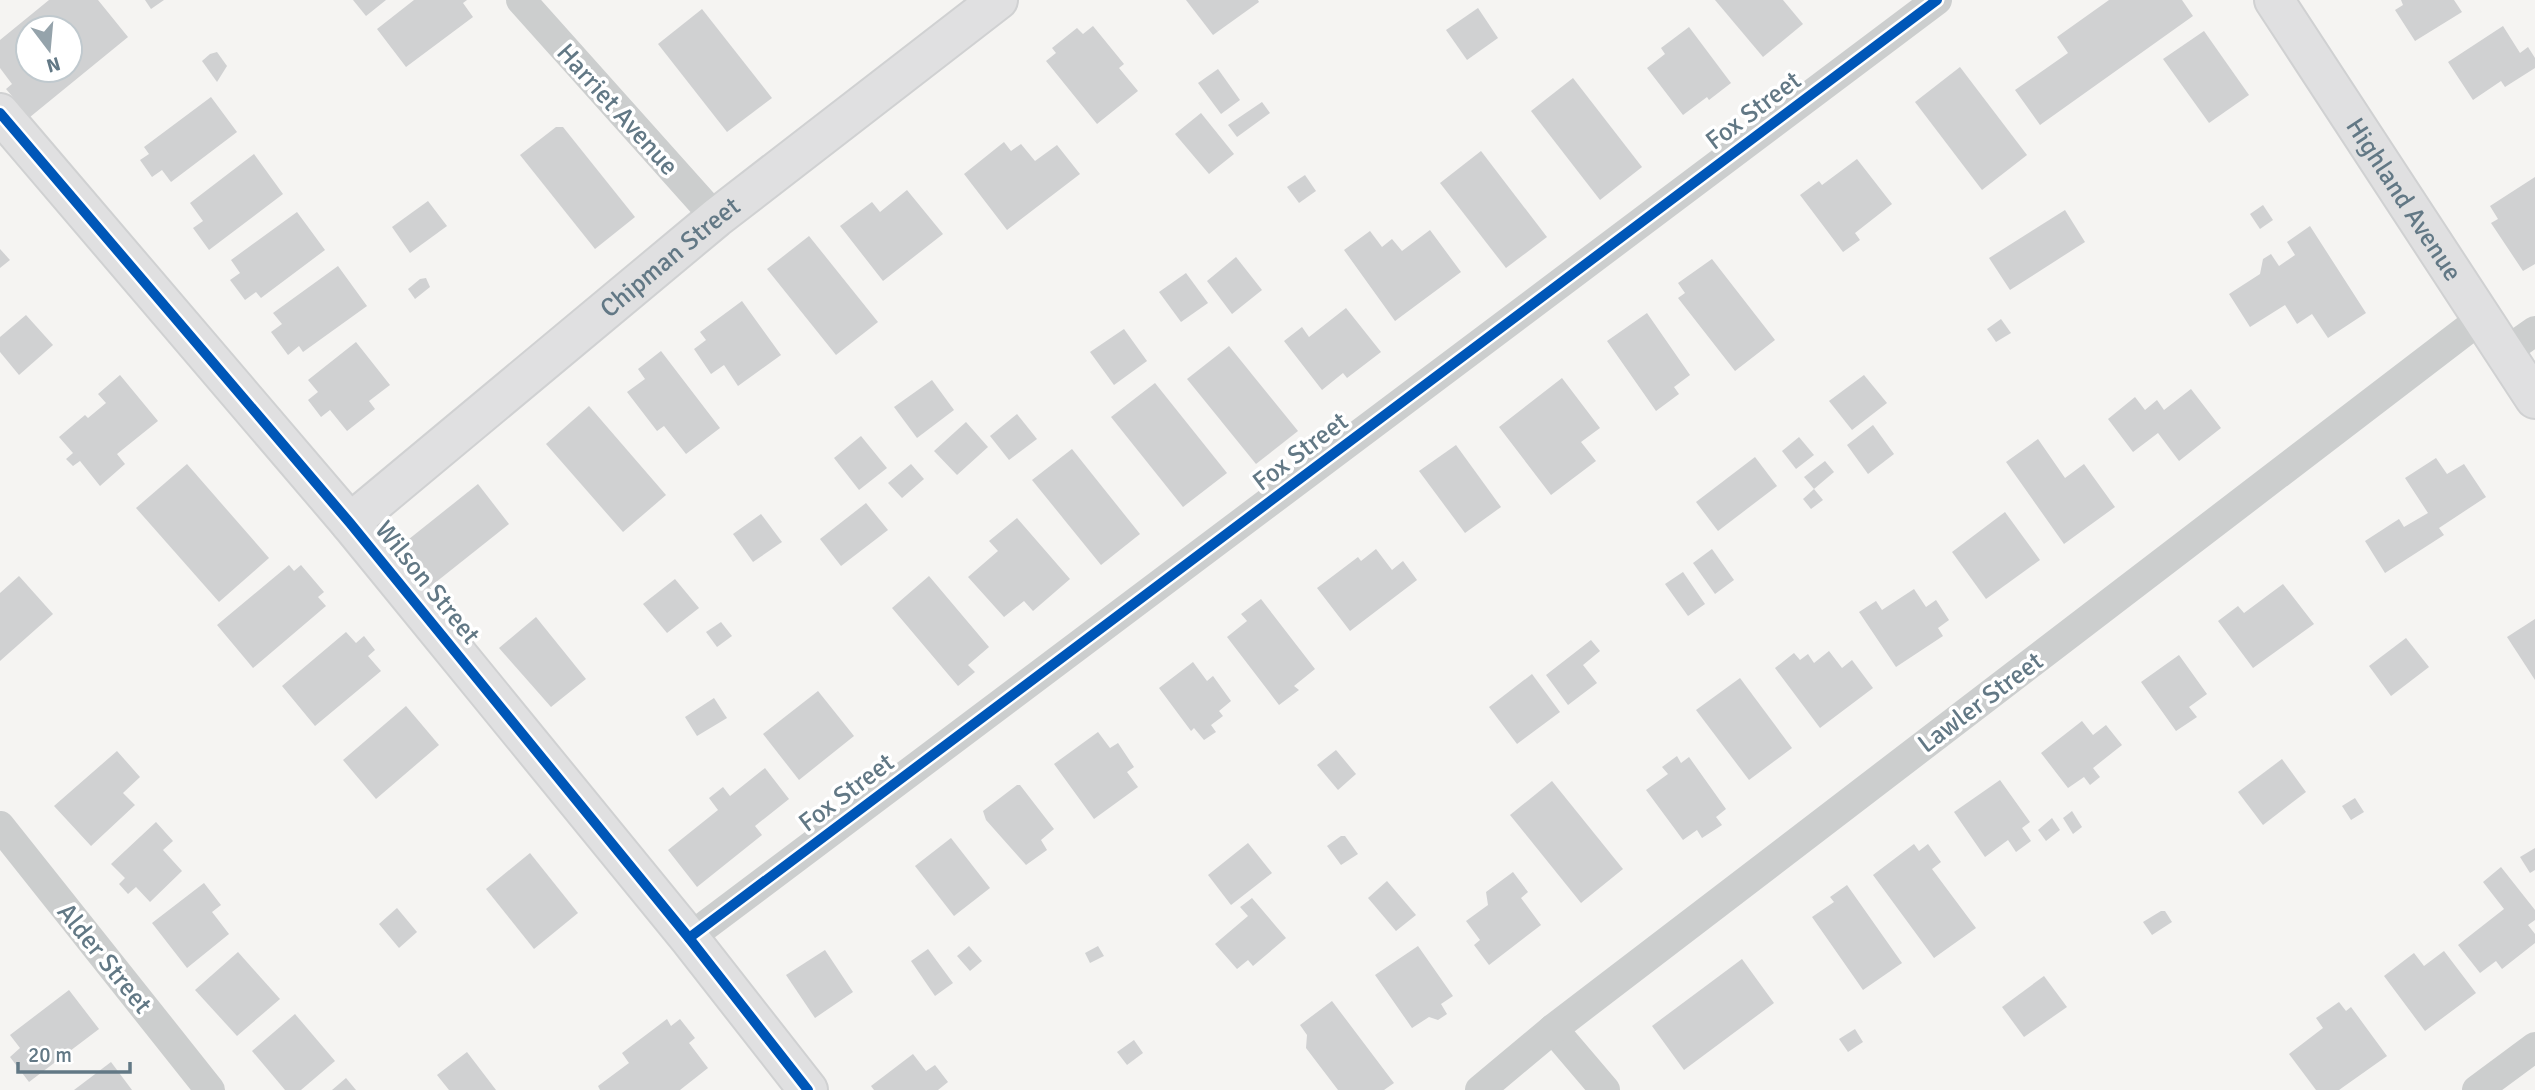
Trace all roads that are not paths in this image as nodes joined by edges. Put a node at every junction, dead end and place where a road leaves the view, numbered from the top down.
1 (521, 0) edge
2 (998, 0) edge
3 (1937, 0) edge
4 (2274, 0) edge
5 (0, 113) edge
6 (716, 218) junction
7 (2482, 318) junction
8 (2520, 342) edge
9 (2535, 399) edge
10 (350, 523) junction
11 (0, 826) edge
12 (690, 938) junction
13 (1553, 1029) junction
14 (2535, 1047) edge
15 (210, 1090) edge
16 (808, 1090) edge
17 (1480, 1090) edge
18 (1605, 1090) edge
19 (2477, 1090) edge

1 - 6 street, Harriet Avenue
2 - 6 street, Chipman Street
3 - 12 street, Fox Street
4 - 7 street, Highland Avenue
5 - 10 street, Wilson Street
6 - 10 street, Chipman Street
7 - 8 street, Highland Avenue
7 - 13 street, Lawler Street
8 - 9 street, Highland Avenue
10 - 12 street, Wilson Street
11 - 15 street, Alder Street
12 - 16 street, Wilson Street
13 - 17 street, Lawler Street
13 - 18 street
14 - 19 street

